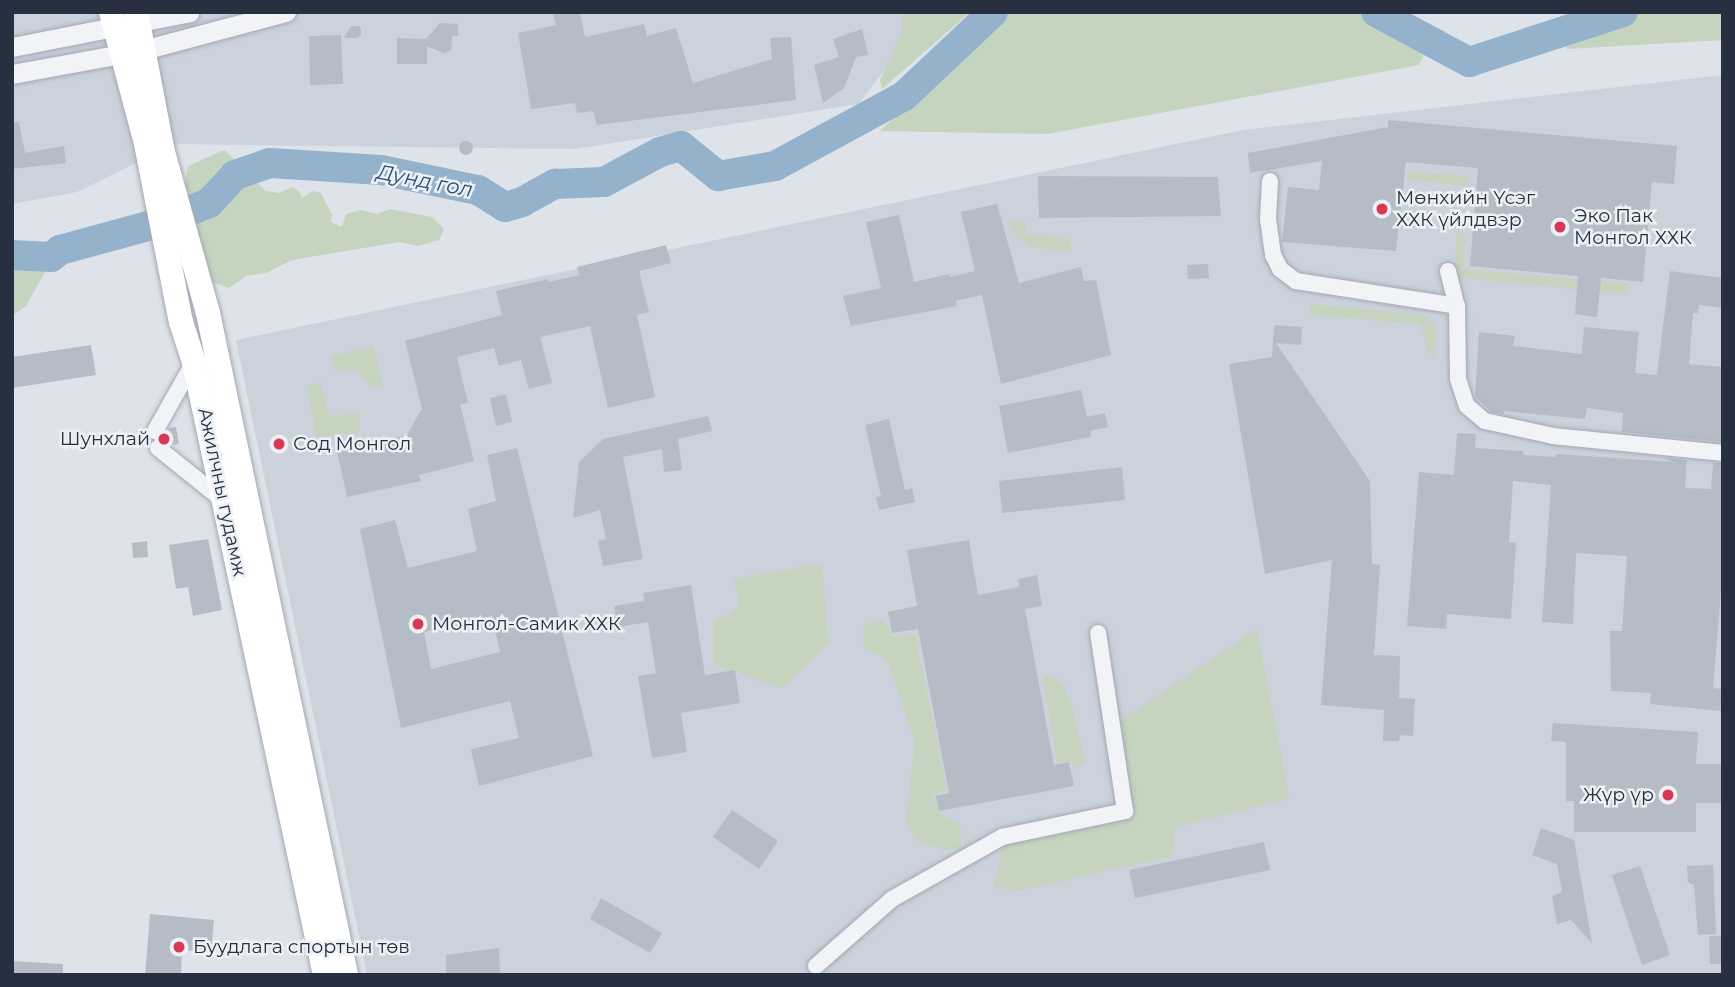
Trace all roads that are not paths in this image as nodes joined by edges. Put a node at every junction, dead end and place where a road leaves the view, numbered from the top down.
1 (190, 12) edge
2 (286, 12) edge
3 (125, 18) edge
4 (12, 47) edge
5 (133, 52) junction
6 (12, 74) edge
7 (155, 148) junction
8 (1270, 180) dead end
9 (1448, 271) dead end
10 (1457, 306) junction
11 (194, 362) junction
12 (155, 431) dead end
13 (158, 448) dead end
14 (1723, 453) edge
15 (224, 502) junction
16 (1097, 633) dead end
17 (816, 966) dead end
18 (325, 975) edge
19 (346, 975) edge

1 - 3 street
2 - 5 street
3 - 4 street
3 - 5 main road, Ажилчны гудамж
5 - 6 street
5 - 7 main road, Ажилчны гудамж
7 - 11 main road, Ажилчны гудамж
7 - 19 main road, Ажилчны гудамж
8 - 10 street
9 - 10 street
10 - 14 street
11 - 12 street
11 - 15 main road, Ажилчны гудамж
13 - 15 street
15 - 18 main road, Ажилчны гудамж
16 - 17 street

